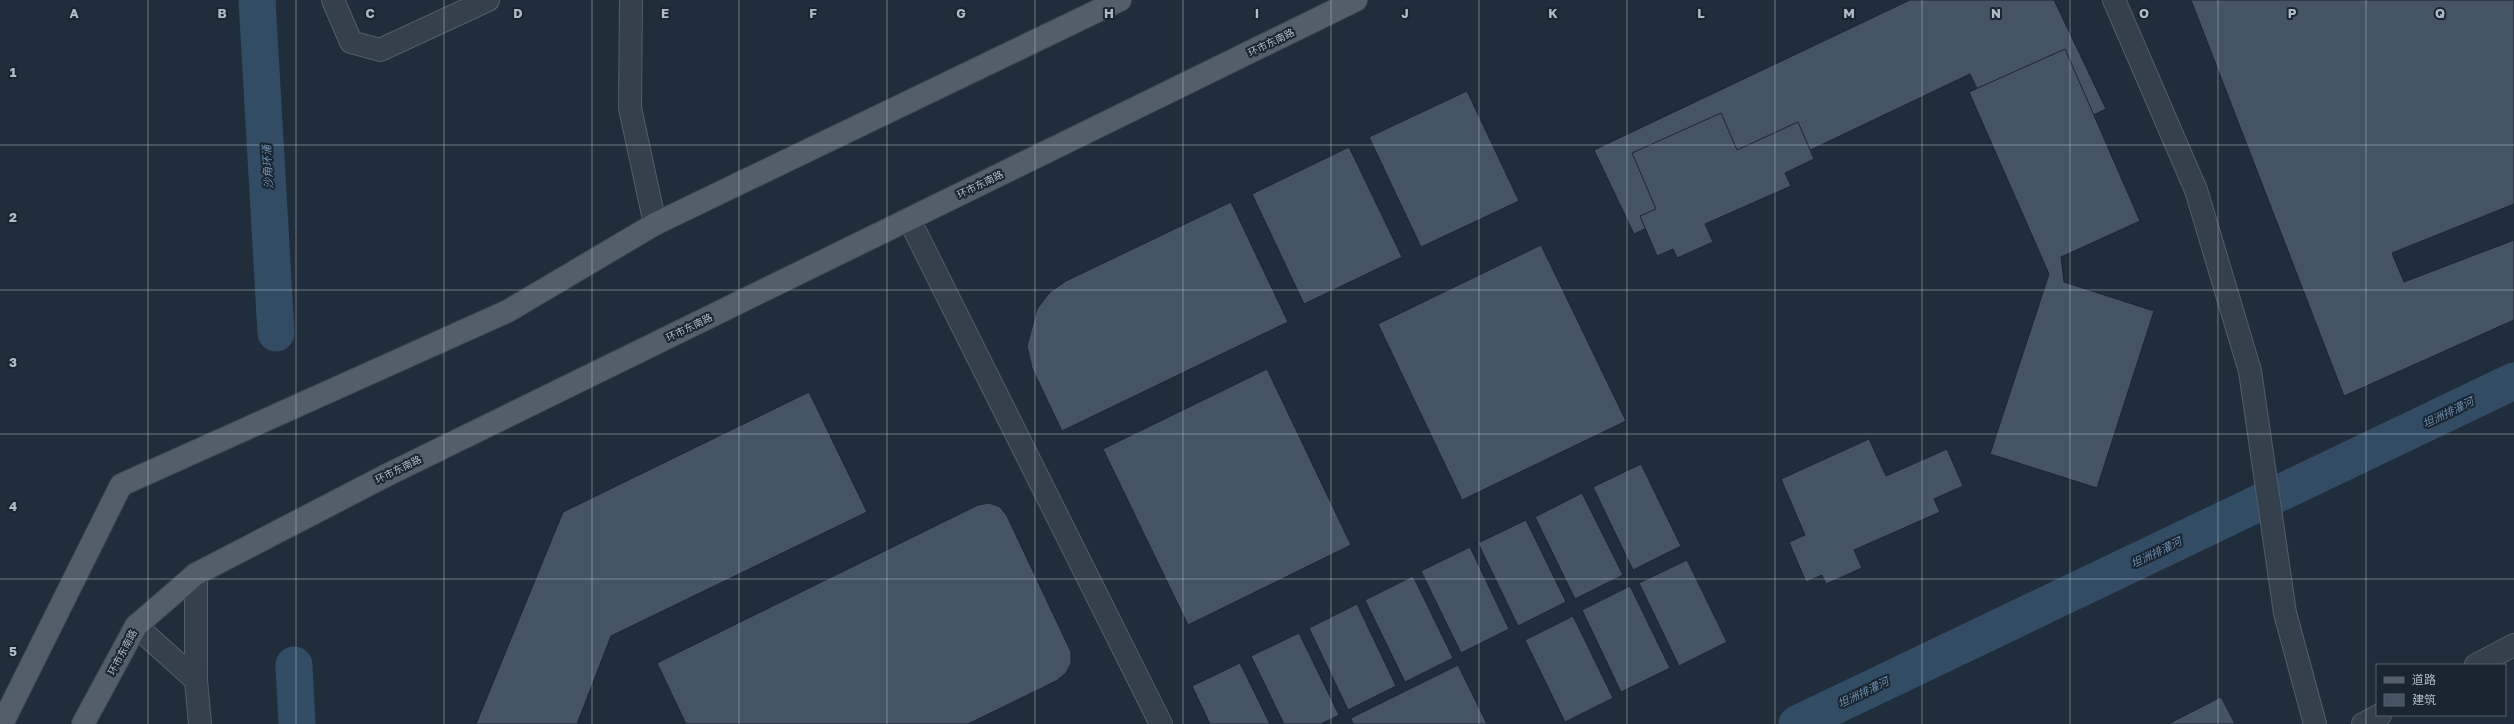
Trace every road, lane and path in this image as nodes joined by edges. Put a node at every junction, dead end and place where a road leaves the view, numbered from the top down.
1 (333, 0) edge
2 (488, 0) edge
3 (631, 0) edge
4 (1120, 0) edge
5 (1356, 0) edge
6 (2114, 0) edge
7 (909, 219) junction
8 (655, 224) junction
9 (196, 574) junction
10 (136, 626) junction
11 (2514, 645) edge
12 (2478, 664) edge
13 (196, 680) junction
14 (2378, 716) edge
15 (2, 724) edge
16 (84, 724) edge
17 (200, 724) edge
18 (1160, 724) edge
19 (2315, 724) edge
20 (2363, 724) edge

1 - 2 street
3 - 8 street
4 - 8 main road
5 - 7 main road, 环市东南路
6 - 19 street
7 - 9 main road, 环市东南路
7 - 18 street
8 - 15 main road
9 - 10 main road, 环市东南路
9 - 13 street
10 - 13 street
10 - 16 main road, 环市东南路
11 - 12 street
13 - 17 street
14 - 20 street

